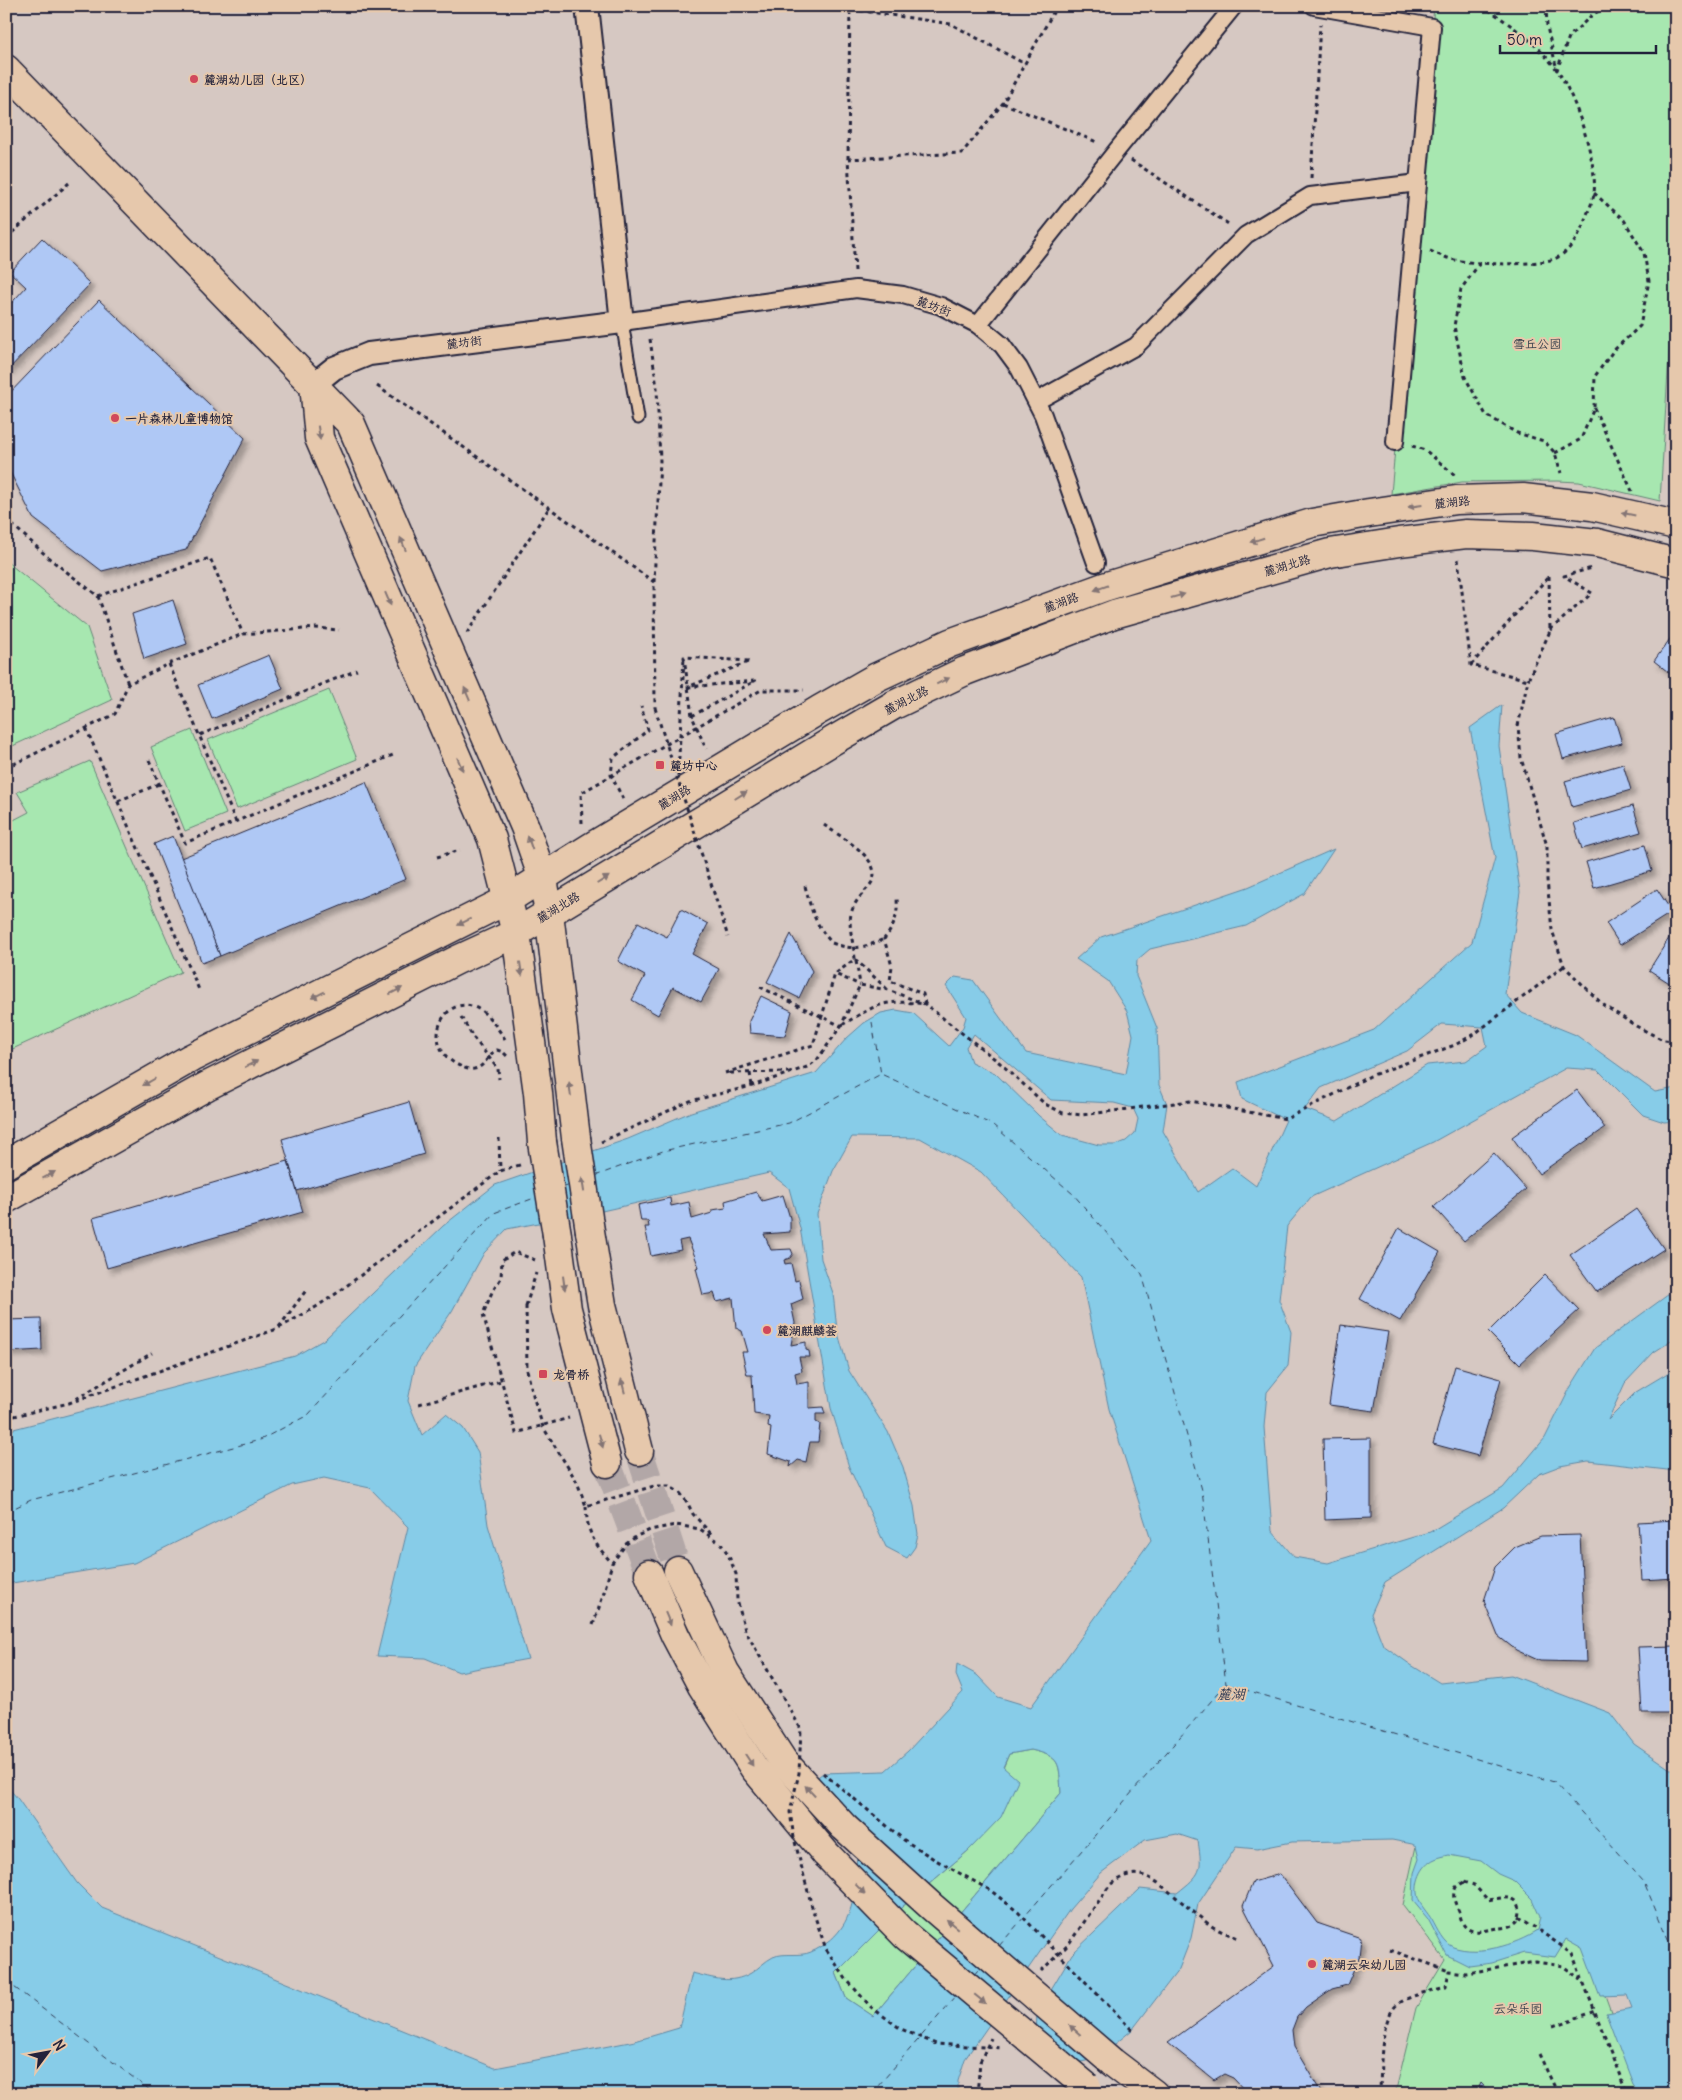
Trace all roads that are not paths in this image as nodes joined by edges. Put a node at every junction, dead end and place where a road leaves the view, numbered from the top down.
1 (587, 6) edge
2 (1234, 6) edge
3 (1317, 7) edge
4 (6, 69) edge
5 (1418, 183) junction
6 (622, 322) junction
7 (978, 325) junction
8 (314, 384) junction
9 (1037, 402) junction
10 (638, 418) dead end
11 (1396, 442) road end
12 (1676, 525) edge
13 (1096, 562) dead end
14 (1676, 563) edge
15 (1129, 579) junction
16 (1076, 597) junction
17 (1138, 608) junction
18 (1086, 625) junction
19 (543, 879) junction
20 (507, 900) junction
21 (549, 914) junction
22 (516, 933) junction
23 (6, 1164) edge
24 (6, 1199) edge
25 (639, 1451) tunnel mouth
26 (607, 1463) tunnel mouth
27 (678, 1571) tunnel mouth
28 (649, 1574) tunnel mouth
29 (713, 1650) junction
30 (688, 1660) junction
31 (1092, 2090) edge
32 (1154, 2094) edge

1 - 6 street
2 - 7 street
3 - 5 street
4 - 8 street
5 - 9 street
5 - 11 street
6 - 7 street, 麓坊街
6 - 8 street, 麓坊街
6 - 10 lane
7 - 9 street, 麓坊街
19 -> 8 street
8 -> 20 street
9 - 13 street, 麓坊街
12 -> 15 street, 麓湖路
17 -> 14 street, 麓湖北路
15 -> 16 street, 麓湖路
15 - 17 street
16 - 18 street
16 - 19 street, 麓湖路
17 - 18 street, 麓湖北路
21 -> 18 street, 麓湖北路
19 - 20 street, 麓湖路
19 - 21 street
20 - 22 street
20 -> 23 street, 麓湖路
21 - 22 street, 麓湖北路
25 -> 21 street, bridge
24 -> 22 street, 麓湖北路
22 -> 26 street, bridge
27 - 29 street
28 -> 30 street
29 - 30 street
32 -> 29 street, bridge
30 -> 31 street, bridge

